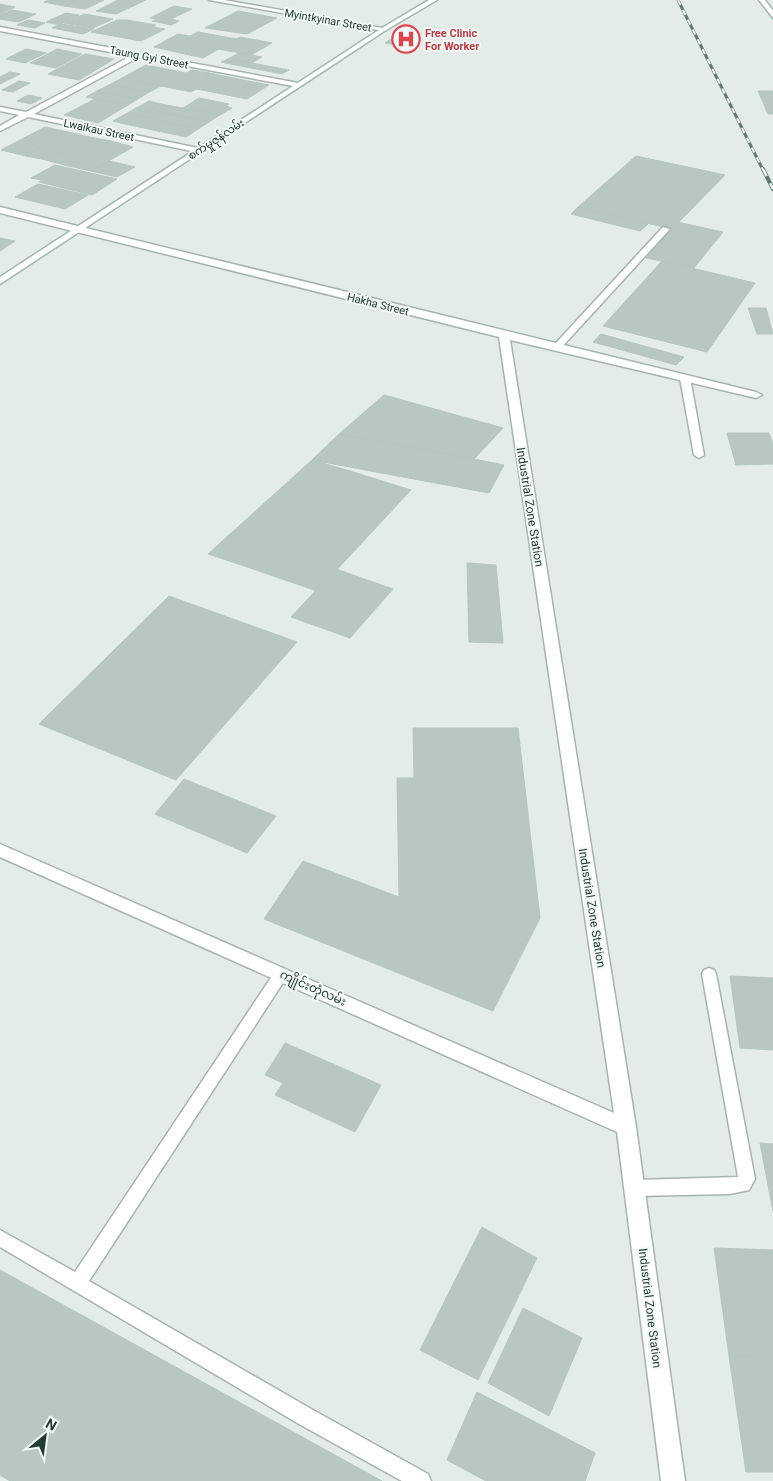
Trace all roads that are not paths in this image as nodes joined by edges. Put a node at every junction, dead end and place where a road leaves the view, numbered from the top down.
1 (212, 0) edge
2 (434, 0) edge
3 (762, 0) edge
4 (773, 16) edge
5 (0, 29) edge
6 (384, 29) junction
7 (138, 55) junction
8 (298, 85) junction
9 (0, 109) edge
10 (26, 115) junction
11 (0, 129) edge
12 (198, 151) junction
13 (0, 210) edge
14 (79, 229) junction
15 (666, 229) dead end
16 (0, 281) edge
17 (504, 336) junction
18 (557, 347) junction
19 (685, 378) junction
20 (756, 395) dead end
21 (699, 455) dead end
22 (0, 850) edge
23 (281, 974) junction
24 (709, 974) dead end
25 (626, 1127) junction
26 (635, 1188) junction
27 (0, 1238) edge
28 (77, 1284) junction
29 (421, 1481) edge
30 (673, 1481) edge

1 - 6 street, Myintkyinar Street
2 - 6 street, စက်မှုဇုန်လမ်း
3 - 4 street
5 - 7 street, Taung Gyi Street
6 - 8 street, စက်မှုဇုန်လမ်း
7 - 8 street, Taung Gyi Street
7 - 10 street
8 - 12 street, စက်မှုဇုန်လမ်း
9 - 10 street, Lwaikau Street
10 - 11 street
10 - 12 street, Lwaikau Street
12 - 14 street, စက်မှုဇုန်လမ်း
13 - 14 street, Hakha Street
14 - 16 street, စက်မှုဇုန်လမ်း
14 - 17 street, Hakha Street
15 - 18 lane
17 - 18 street, Hakha Street
17 - 25 street, Industrial Zone Station
18 - 19 street, Hakha Street
19 - 20 street, Hakha Street
19 - 21 lane
22 - 23 street, ကျိုင်းတုံလမ်း
23 - 25 street, ကျိုင်းတုံလမ်း
23 - 28 lane
24 - 26 lane
25 - 26 street, Industrial Zone Station
26 - 30 street, Industrial Zone Station
27 - 28 lane
28 - 29 lane

